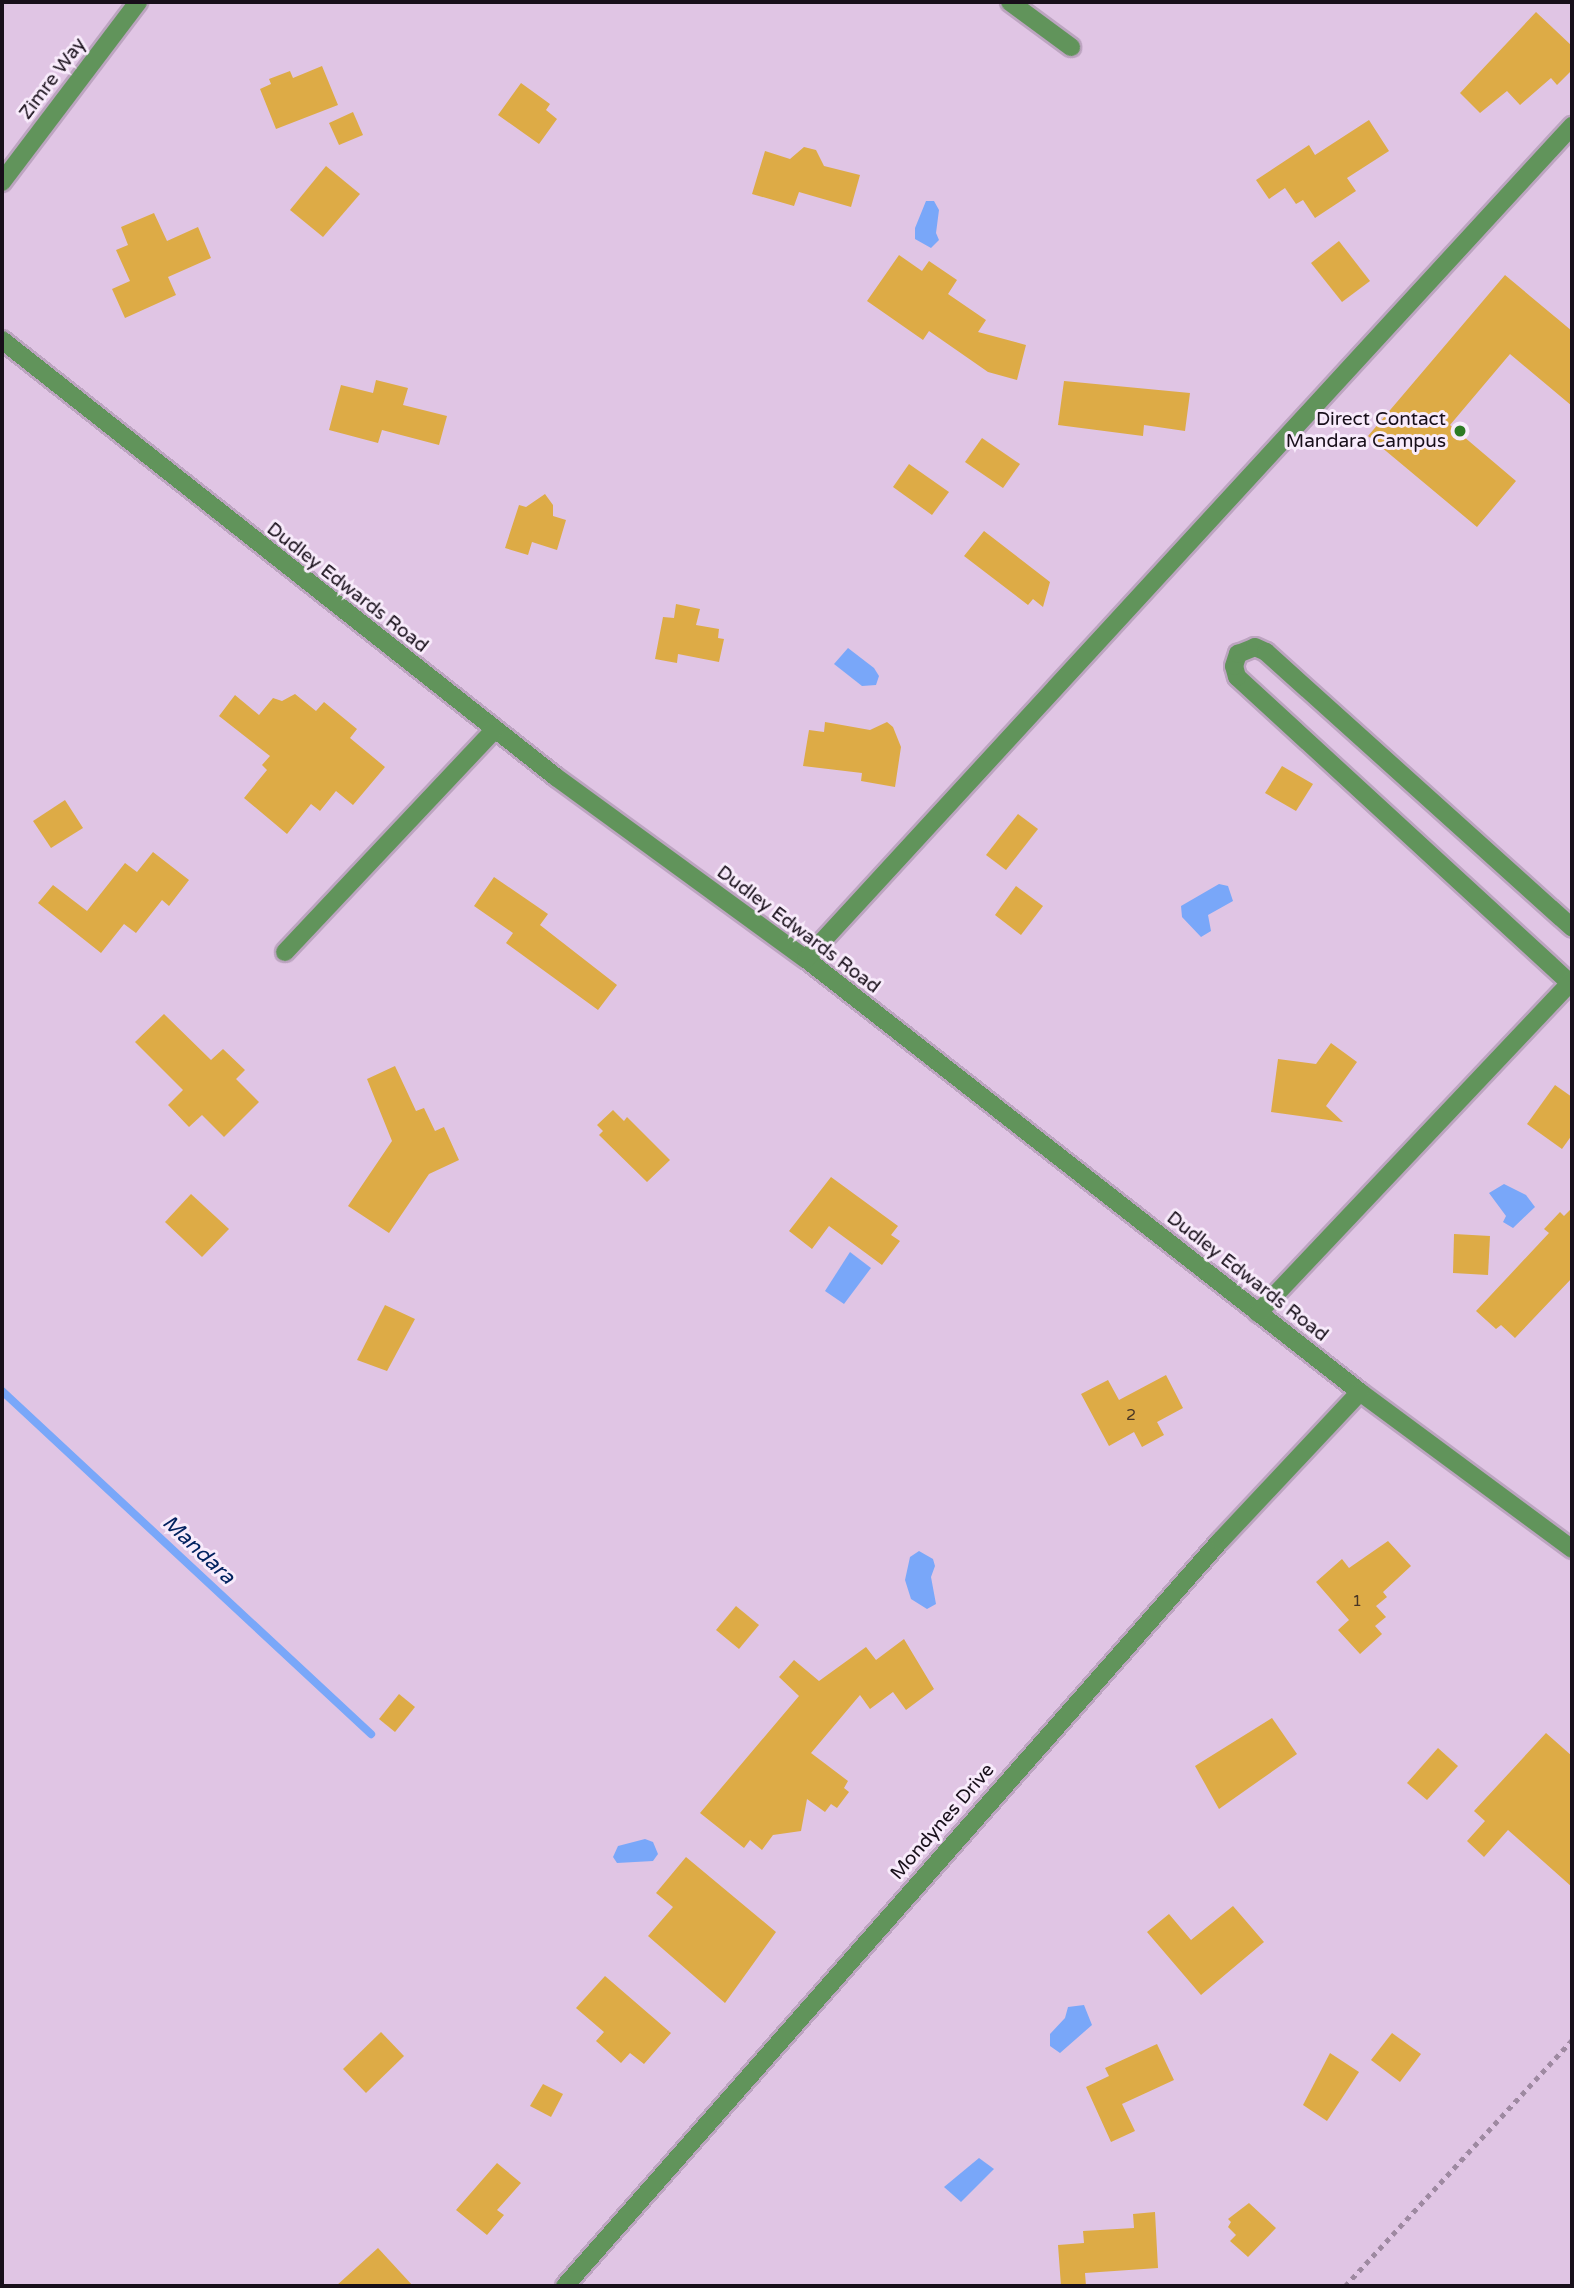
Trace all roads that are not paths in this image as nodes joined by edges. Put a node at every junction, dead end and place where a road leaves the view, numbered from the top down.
1 (138, 2) edge
2 (1010, 2) edge
3 (1070, 47) dead end
4 (1572, 126) edge
5 (2, 182) edge
6 (2, 340) edge
7 (494, 730) junction
8 (1572, 928) edge
9 (285, 952) dead end
10 (806, 959) junction
11 (1571, 982) edge
12 (1258, 1313) junction
13 (1360, 1392) junction
14 (1572, 1549) edge
15 (565, 2286) edge

1 - 5 street, Zimre Way
2 - 3 street
4 - 10 street
6 - 7 street, Dudley Edwards Road
7 - 9 street
7 - 10 street, Dudley Edwards Road
8 - 11 street
10 - 12 street, Dudley Edwards Road
11 - 12 street
12 - 13 street, Dudley Edwards Road
13 - 14 street, Dudley Edwards Road
13 - 15 street, Mondynes Drive

